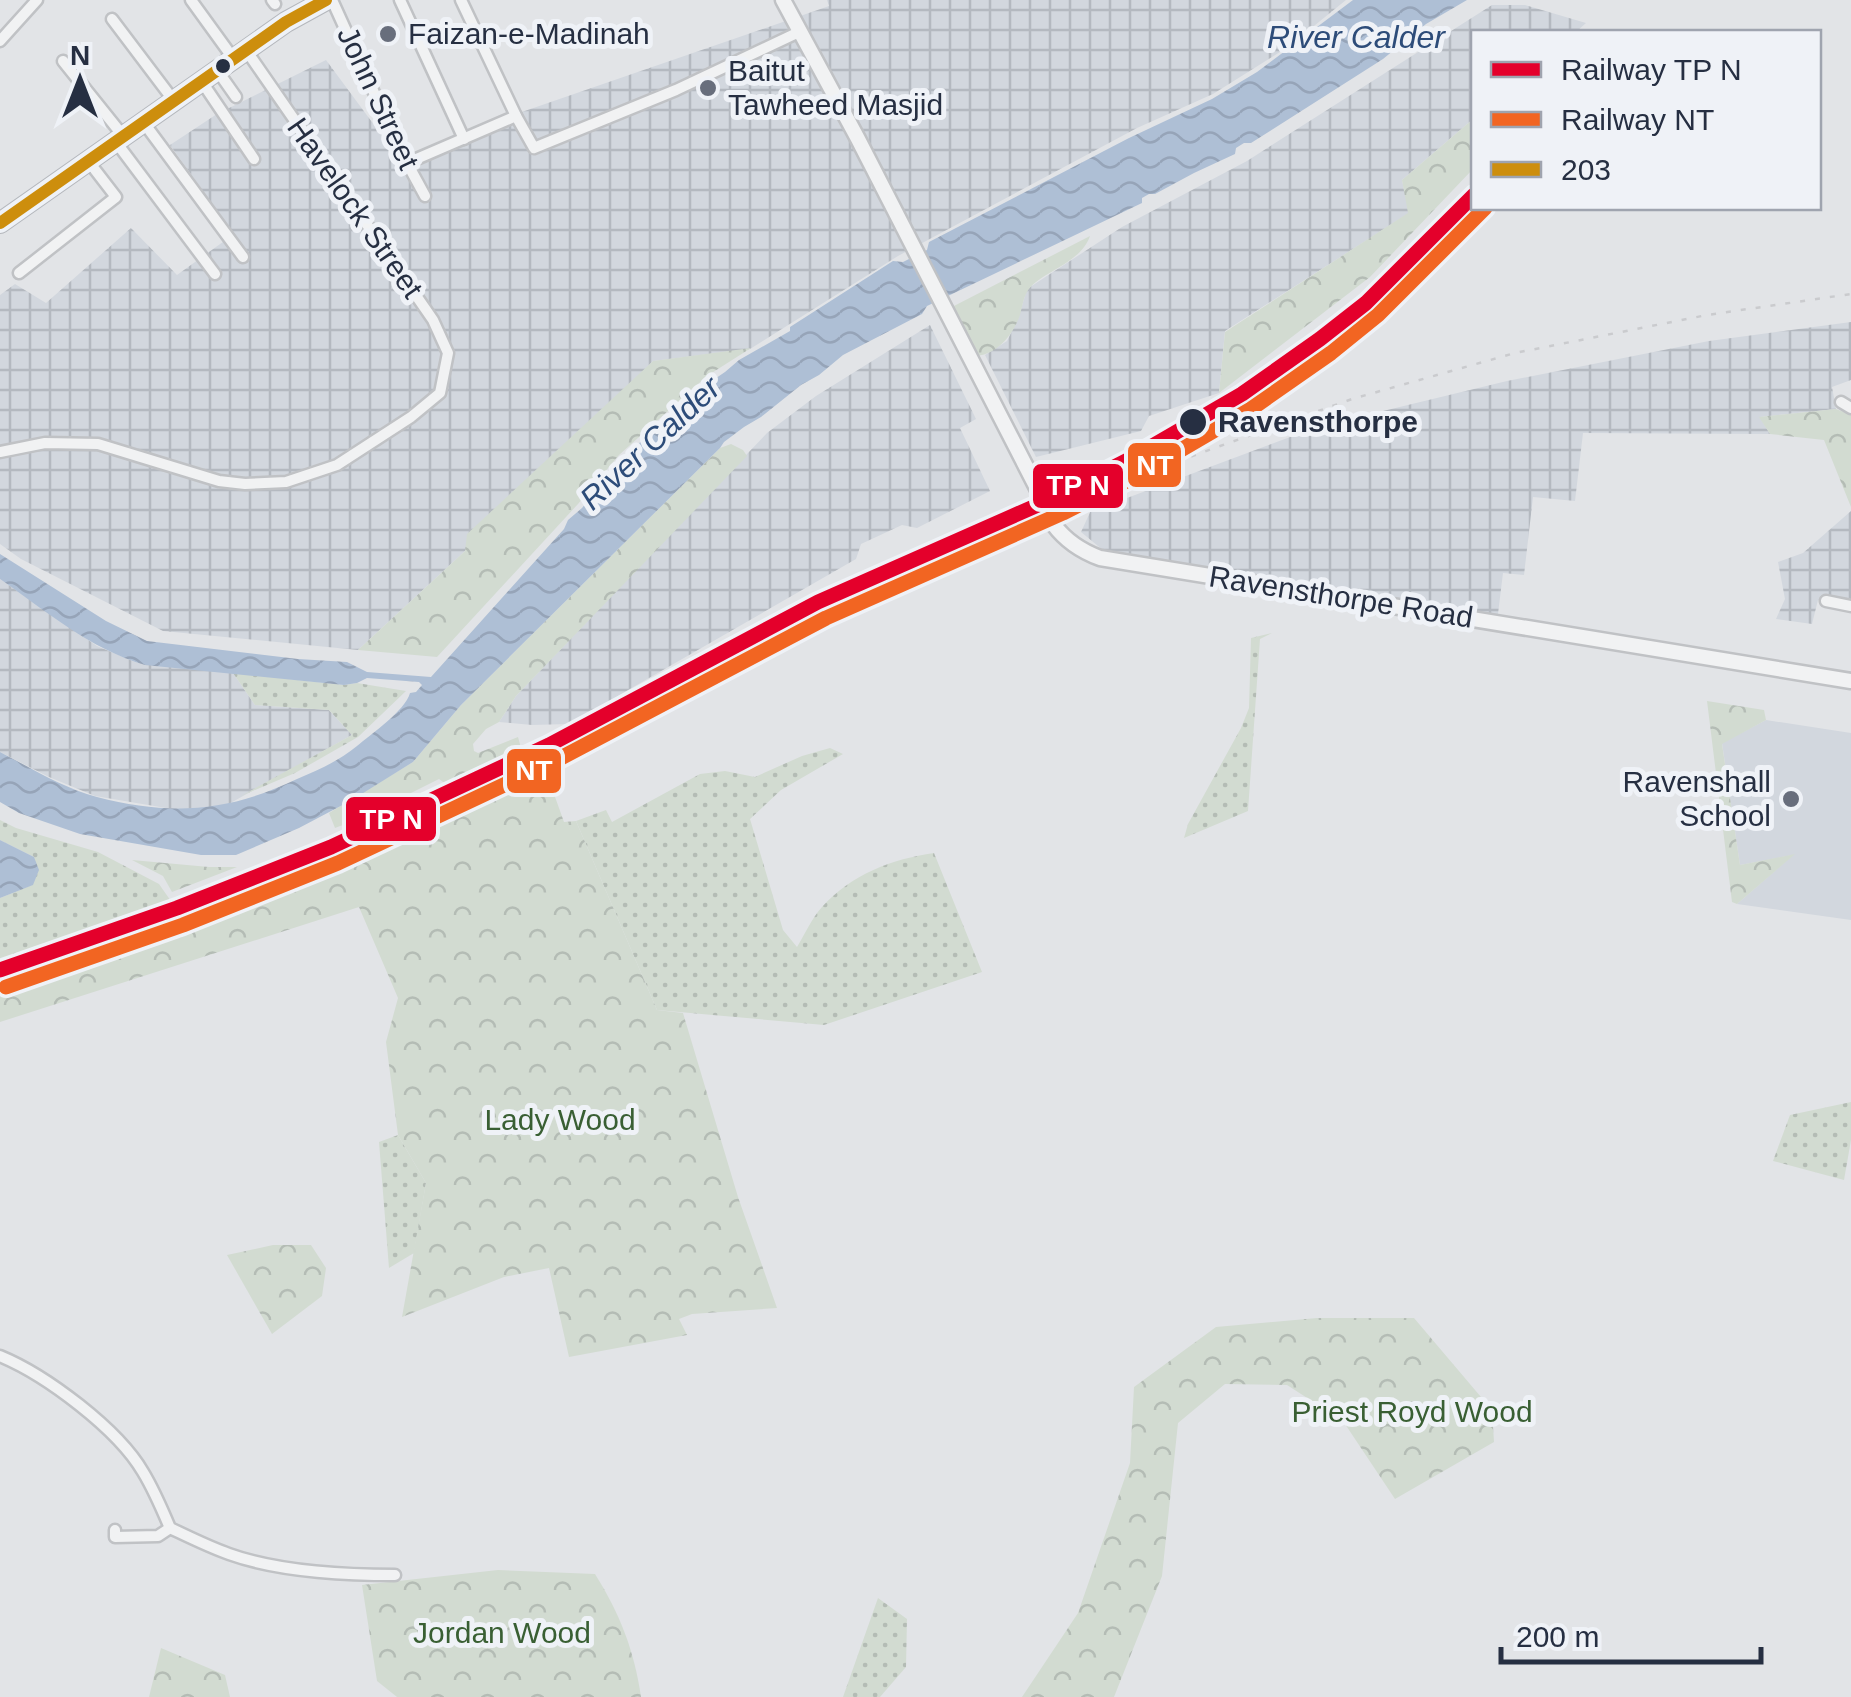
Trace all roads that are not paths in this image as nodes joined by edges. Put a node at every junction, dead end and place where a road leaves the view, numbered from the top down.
1 (37, 0) edge
2 (191, 0) edge
3 (329, 0) edge
4 (400, 0) edge
5 (462, 0) edge
6 (783, 0) edge
7 (112, 19) dead end
8 (799, 32) junction
9 (0, 40) edge
10 (240, 54) junction
11 (62, 61) dead end
12 (209, 76) junction
13 (236, 97) dead end
14 (174, 101) junction
15 (516, 116) junction
16 (144, 122) junction
17 (464, 138) junction
18 (120, 139) junction
19 (254, 159) dead end
20 (89, 162) junction
21 (407, 163) junction
22 (426, 196) dead end
23 (0, 223) edge
24 (243, 257) dead end
25 (20, 273) dead end
26 (216, 274) dead end
27 (0, 452) edge
28 (1826, 601) dead end
29 (1851, 606) edge
30 (1851, 681) edge
31 (0, 1356) edge
32 (170, 1528) junction
33 (115, 1530) dead end
34 (395, 1575) dead end

1 - 9 street
2 - 10 street, Havelock Street
3 - 10 highway
3 - 21 street, John Street
4 - 17 street
5 - 15 street
6 - 8 street, Ravensthorpe Road
7 - 14 street
8 - 15 street
8 - 30 street, Ravensthorpe Road, bridge
10 - 12 highway
10 - 27 street, Havelock Street
11 - 18 street
12 - 13 street
12 - 14 highway
12 - 19 street
14 - 16 highway
15 - 17 street
16 - 18 highway
16 - 24 street
17 - 21 street
18 - 20 highway
18 - 26 street
20 - 23 highway
20 - 25 street
21 - 22 street, John Street
28 - 29 street
31 - 32 street
32 - 33 street
32 - 34 street

